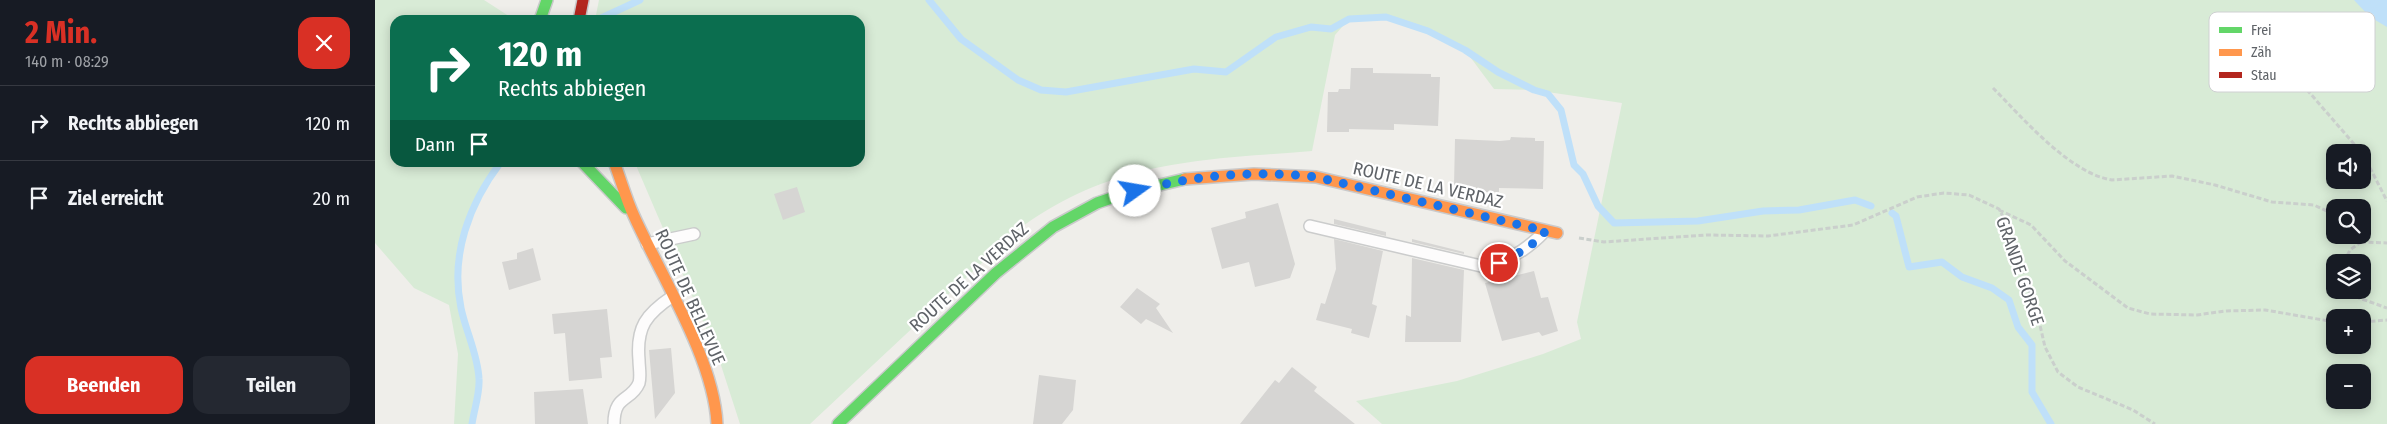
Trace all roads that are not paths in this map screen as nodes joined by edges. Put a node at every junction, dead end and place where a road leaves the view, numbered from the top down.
1 (547, 0) edge
2 (583, 0) edge
3 (542, 15) edge
4 (580, 15) edge
5 (586, 167) edge
6 (616, 167) edge
7 (633, 214) junction
8 (1310, 226) dead end
9 (1551, 232) joint
10 (694, 234) dead end
11 (647, 244) junction
12 (673, 296) junction
13 (614, 424) edge
14 (717, 424) edge
15 (837, 424) edge

1 - 3 street
2 - 4 street
5 - 7 street, ROUTE DE BELLEVUE
6 - 7 street, ROUTE DE BELLEVUE
7 - 11 street, ROUTE DE BELLEVUE
8 - 9 lane
9 - 15 street, ROUTE DE LA VERDAZ
10 - 11 lane
11 - 12 street, ROUTE DE BELLEVUE
12 - 13 lane
12 - 14 street, ROUTE DE BELLEVUE

